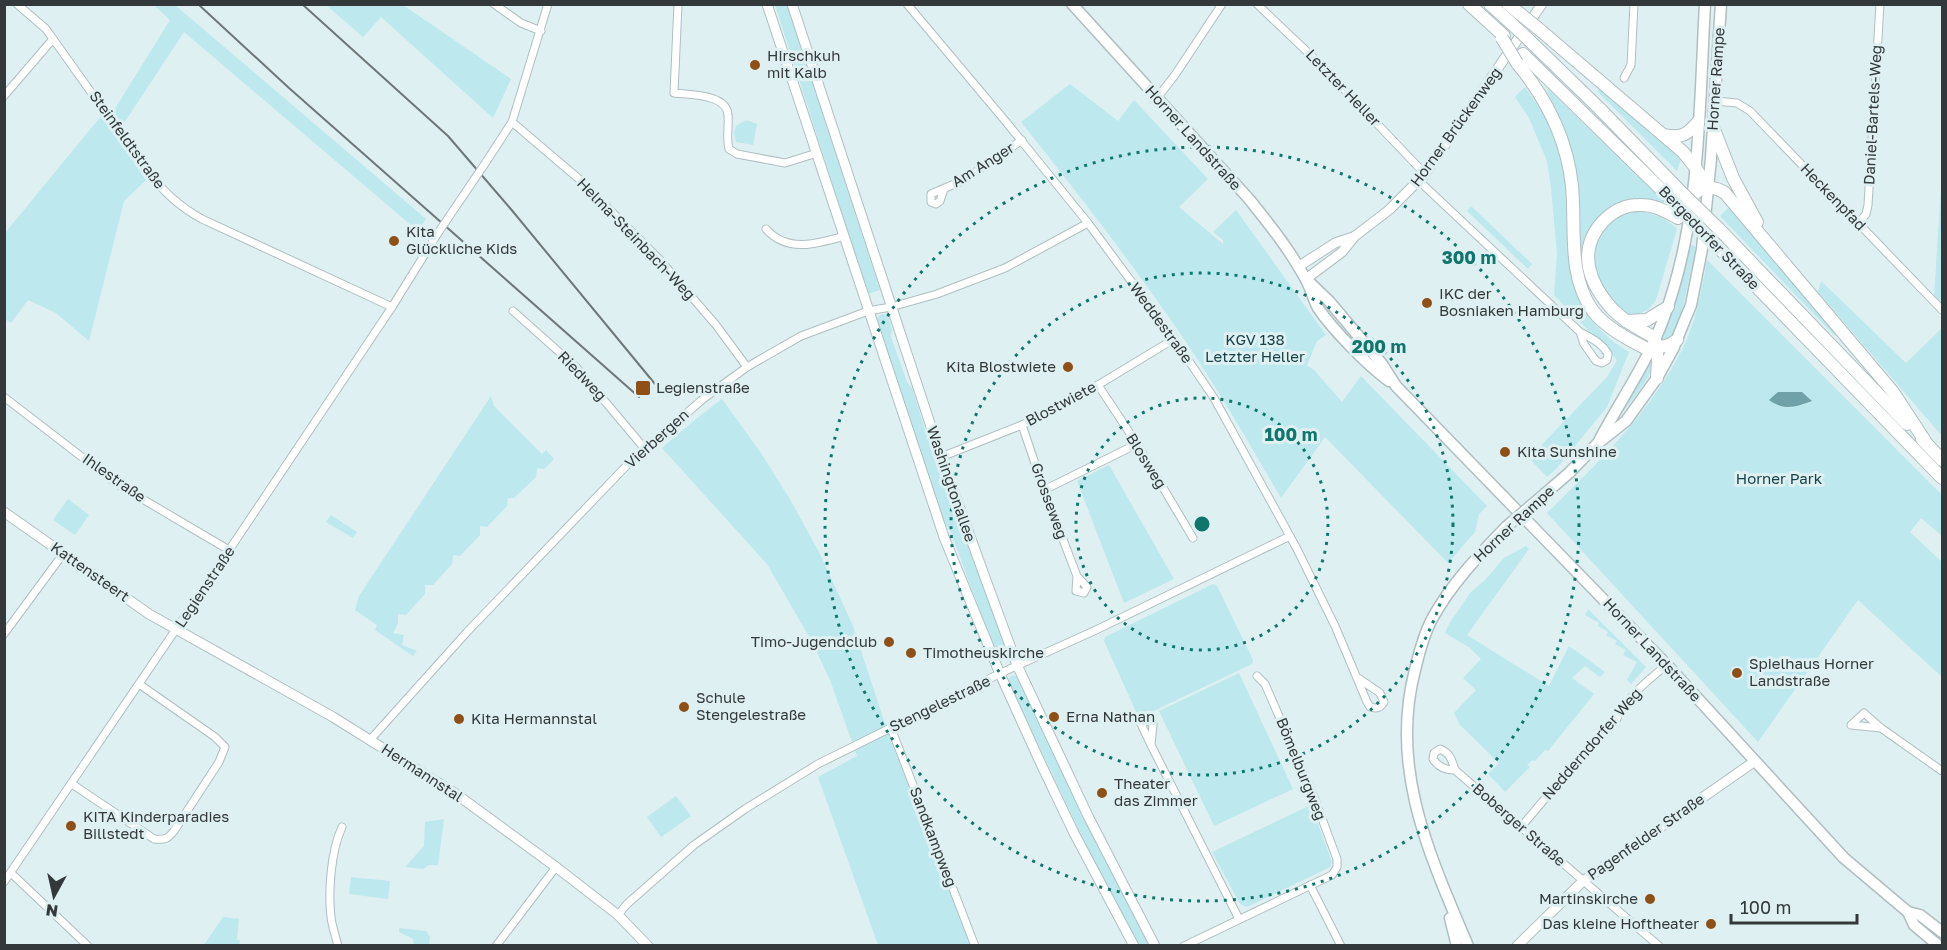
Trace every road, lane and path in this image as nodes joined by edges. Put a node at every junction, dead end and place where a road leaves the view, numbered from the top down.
1 (17, 4) edge
2 (494, 4) edge
3 (548, 4) edge
4 (678, 4) edge
5 (767, 4) edge
6 (792, 4) edge
7 (907, 4) edge
8 (1072, 4) edge
9 (1222, 4) edge
10 (1257, 4) edge
11 (1469, 4) edge
12 (1490, 4) edge
13 (1508, 4) edge
14 (1542, 4) edge
15 (1634, 4) edge
16 (1705, 4) edge
17 (1721, 4) edge
18 (1880, 4) edge
19 (541, 31) junction
20 (53, 39) junction
21 (1520, 58) junction
22 (1624, 78) dead end
23 (1700, 93) junction
24 (4, 96) edge
25 (1157, 98) junction
26 (1715, 101) junction
27 (512, 122) junction
28 (1698, 122) junction
29 (1713, 127) junction
30 (1663, 135) junction
31 (1022, 140) junction
32 (817, 153) junction
33 (1695, 166) junction
34 (1422, 177) junction
35 (1708, 187) junction
36 (944, 189) dead end
37 (1693, 196) junction
38 (1678, 213) junction
39 (1088, 223) junction
40 (1859, 224) junction
41 (766, 229) dead end
42 (844, 236) junction
43 (1355, 236) junction
44 (1767, 242) junction
45 (1298, 267) junction
46 (1306, 279) junction
47 (392, 307) junction
48 (891, 307) junction
49 (1668, 307) junction
50 (868, 310) junction
51 (1942, 310) edge
52 (513, 311) dead end
53 (1626, 321) junction
54 (1580, 332) junction
55 (1174, 339) junction
56 (1677, 340) junction
57 (1654, 346) junction
58 (747, 367) junction
59 (1657, 378) junction
60 (1098, 385) junction
61 (4, 397) edge
62 (1022, 425) junction
63 (1137, 444) junction
64 (1597, 444) junction
65 (1927, 444) junction
66 (645, 449) junction
67 (940, 457) junction
68 (1942, 460) edge
69 (1942, 478) edge
70 (1044, 490) junction
71 (4, 512) edge
72 (1290, 536) junction
73 (1193, 538) dead end
74 (229, 550) junction
75 (63, 554) junction
76 (1077, 576) dead end
77 (177, 629) junction
78 (4, 634) edge
79 (1017, 665) junction
80 (1667, 665) junction
81 (1000, 674) junction
82 (1257, 676) dead end
83 (1358, 678) dead end
84 (139, 684) junction
85 (891, 728) junction
86 (1881, 728) dead end
87 (370, 740) junction
88 (1151, 745) dead end
89 (1755, 761) junction
90 (1455, 770) dead end
91 (1942, 771) edge
92 (72, 784) junction
93 (342, 827) dead end
94 (1521, 827) junction
95 (556, 867) junction
96 (11, 873) junction
97 (1583, 881) junction
98 (4, 882) edge
99 (1310, 885) junction
100 (1443, 888) junction
101 (1908, 912) junction
102 (618, 915) junction
103 (1239, 919) junction
104 (1942, 932) edge
105 (88, 945) edge
106 (338, 945) edge
107 (496, 945) edge
108 (648, 945) edge
109 (975, 945) edge
110 (1134, 945) edge
111 (1155, 945) edge
112 (1184, 945) edge
113 (1341, 945) edge
114 (1457, 945) edge
115 (1468, 945) edge
116 (1517, 945) edge
117 (1659, 945) edge
118 (1939, 945) edge

1 - 20 street, Steinfeldtstraße
2 - 19 street
3 - 19 street, Legienstraße
4 - 32 street
5 - 32 street, Washingtonallee
6 - 48 street, Washingtonallee
7 - 31 street, Weddestraße
8 - 25 main road, Horner Landstraße
9 - 25 street
10 - 34 street, Letzter Heller
11 - 21 highway, bridge
12 - 65 highway, Bergedorfer Straße, bridge
13 - 30 highway, bridge
14 - 34 street, Horner Brückenweg
15 - 22 street
16 - 23 main road, Horner Rampe
17 - 26 main road, Horner Rampe
18 - 40 street, Daniel-Bartels-Weg
19 - 27 street, Legienstraße
20 - 24 street
20 - 47 street, Steinfeldtstraße
21 - 38 highway, Bergedorfer Straße
21 - 57 highway
23 - 26 main road
23 - 28 main road, Horner Rampe
25 - 45 main road, Horner Landstraße
26 - 29 main road, Horner Rampe
26 - 40 street, Heckenpfad
27 - 47 street, Legienstraße, bridge
27 - 58 street, Helma-Steinbach-Weg
28 - 30 highway
28 - 33 main road, Horner Rampe
29 - 35 main road, Horner Rampe
29 - 44 highway
30 - 33 highway
31 - 36 street, Am Anger
31 - 39 street, Weddestraße
32 - 42 street, Washingtonallee
33 - 35 highway
33 - 37 main road, Horner Rampe
34 - 43 street, Horner Brückenweg
34 - 54 street, Letzter Heller
35 - 37 highway
35 - 44 highway
35 - 56 main road, Horner Rampe
37 - 49 main road, Horner Rampe
38 - 53 highway
38 - 69 highway, Bergedorfer Straße
39 - 48 street, Vierbergen
39 - 55 street, Weddestraße
40 - 51 street, Heckenpfad
41 - 42 street
42 - 50 street, Washingtonallee
43 - 45 street, Horner Brückenweg
43 - 46 street, Horner Brückenweg
44 - 65 highway
45 - 46 main road, Horner Landstraße
46 - 80 main road, Horner Landstraße
47 - 74 street, Legienstraße
48 - 50 street, Vierbergen
48 - 67 street, Washingtonallee
49 - 53 highway
49 - 57 main road, Horner Rampe
50 - 58 street, Vierbergen
50 - 81 street, Washingtonallee
52 - 66 street, Riedweg
53 - 57 highway
54 - 54 street
55 - 60 street, Blostwiete
55 - 72 street, Weddestraße
56 - 57 highway
56 - 59 main road, Horner Rampe
57 - 59 highway
57 - 64 main road, Horner Rampe
58 - 66 street, Vierbergen
59 - 64 main road, Horner Rampe
60 - 62 street, Blostwiete
60 - 63 street, Blosweg
61 - 74 street, Ihlestraße
62 - 67 street, Blostwiete
62 - 70 street, Grosseweg
63 - 70 street
63 - 73 street, Blosweg
64 - 100 main road, Horner Rampe, bridge
65 - 68 highway, Bergedorfer Straße
66 - 87 street, Vierbergen
67 - 79 street, Washingtonallee
70 - 76 street, Grosseweg
71 - 75 street, Kattensteert
72 - 79 street, Stengelestraße
72 - 83 street, Weddestraße
74 - 77 street, Legienstraße
75 - 77 street, Kattensteert
75 - 78 street
77 - 84 street, Legienstraße
77 - 87 street, Hermannstal
79 - 81 street, Stengelestraße
79 - 111 street, Washingtonallee
80 - 89 main road, Horner Landstraße
80 - 94 street, Nedderndorfer Weg
81 - 85 street, Stengelestraße
81 - 110 street, Washingtonallee
82 - 99 street, Bömelburgweg
84 - 92 street, Legienstraße
84 - 92 street
85 - 102 street, Stengelestraße
85 - 109 street, Sandkampweg
86 - 91 street
87 - 95 street, Hermannstal
88 - 103 street
89 - 97 street, Pagenfelder Straße
89 - 101 main road, Horner Landstraße
90 - 94 street, Boberger Straße
92 - 96 street, Legienstraße
93 - 106 street
94 - 97 street, Boberger Straße
95 - 102 street, Hermannstal
95 - 107 street
96 - 98 street, Legienstraße
96 - 105 street
97 - 116 street, Pagenfelder Straße
97 - 117 street, Boberger Straße
99 - 103 street
99 - 113 street
100 - 114 main road, Horner Rampe
100 - 115 main road, Horner Rampe
101 - 104 main road, Horner Landstraße
101 - 118 main road, Horner Landstraße
102 - 108 street, Hermannstal
103 - 112 street

